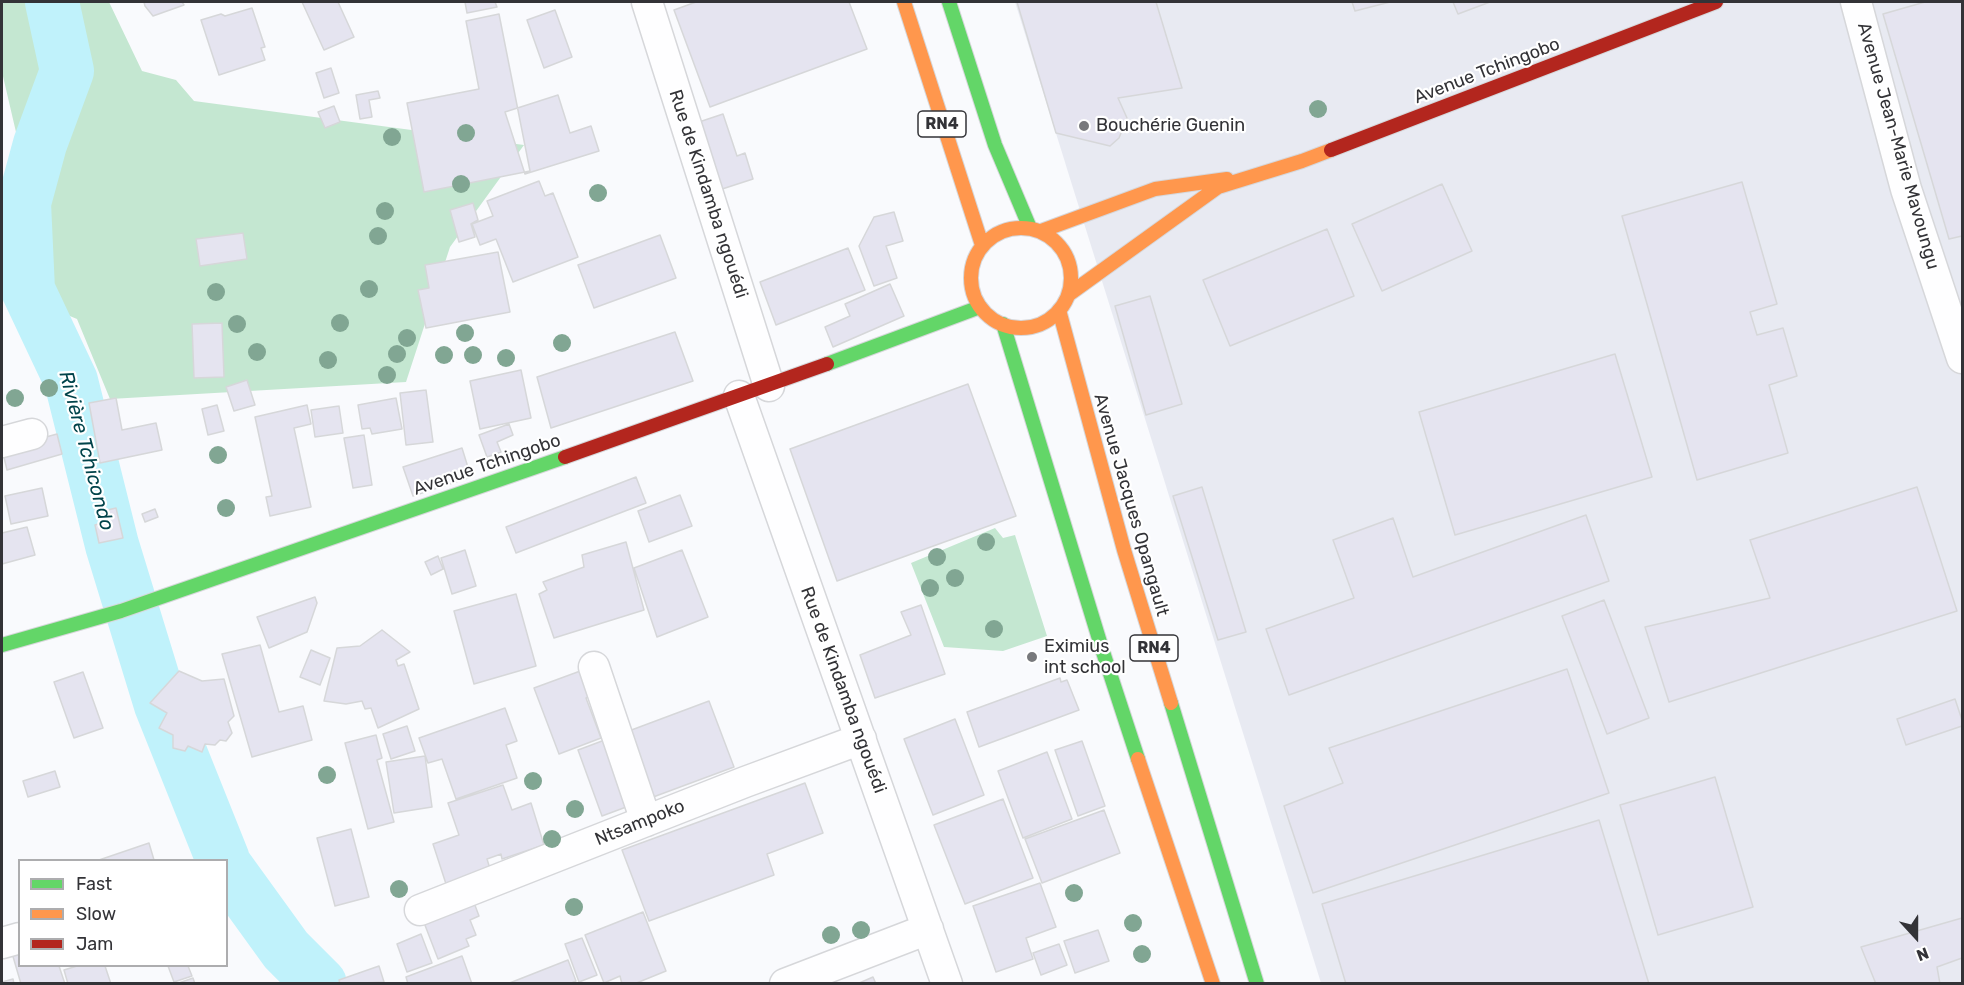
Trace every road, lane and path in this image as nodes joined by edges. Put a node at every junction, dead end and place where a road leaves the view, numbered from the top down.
1 (647, 2) edge
2 (904, 2) edge
3 (950, 2) edge
4 (1716, 2) edge
5 (1856, 2) edge
6 (1270, 172) junction
7 (1036, 230) junction
8 (982, 245) junction
9 (1068, 294) junction
10 (980, 307) junction
11 (1059, 310) junction
12 (1003, 324) junction
13 (1962, 358) edge
14 (769, 386) junction
15 (740, 396) junction
16 (32, 434) dead end
17 (2, 442) edge
18 (2, 645) edge
19 (594, 667) dead end
20 (861, 739) junction
21 (646, 821) junction
22 (420, 910) dead end
23 (928, 929) junction
24 (18, 939) edge
25 (2, 943) edge
26 (785, 984) edge
27 (947, 984) edge
28 (1213, 984) edge
29 (1257, 984) edge

1 - 14 street, Rue de Kindamba ngouédi
2 - 8 main road, RN4
3 - 7 main road, RN4
4 - 6 main road, Avenue Tchingobo
5 - 13 street, Avenue Jean-Marie Mavoungu
6 - 7 main road, Avenue Tchingobo
6 - 9 main road, Avenue Tchingobo
7 - 8 main road
7 - 9 main road, RN4
8 - 10 main road
9 - 11 main road, RN4
10 - 12 main road
10 - 14 main road, Avenue Tchingobo
11 - 12 main road, RN4
11 - 29 main road, Avenue Jacques Opangault / RN4
12 - 28 main road, RN4
14 - 15 main road, Avenue Tchingobo
15 - 18 main road, Avenue Tchingobo
15 - 20 street, Rue de Kindamba ngouédi
16 - 17 street
19 - 21 street
20 - 21 street, Ntsampoko
20 - 23 street, Rue de Kindamba ngouédi
21 - 22 street, Ntsampoko
23 - 26 street
23 - 27 street, Rue de Kindamba ngouédi
24 - 25 street

